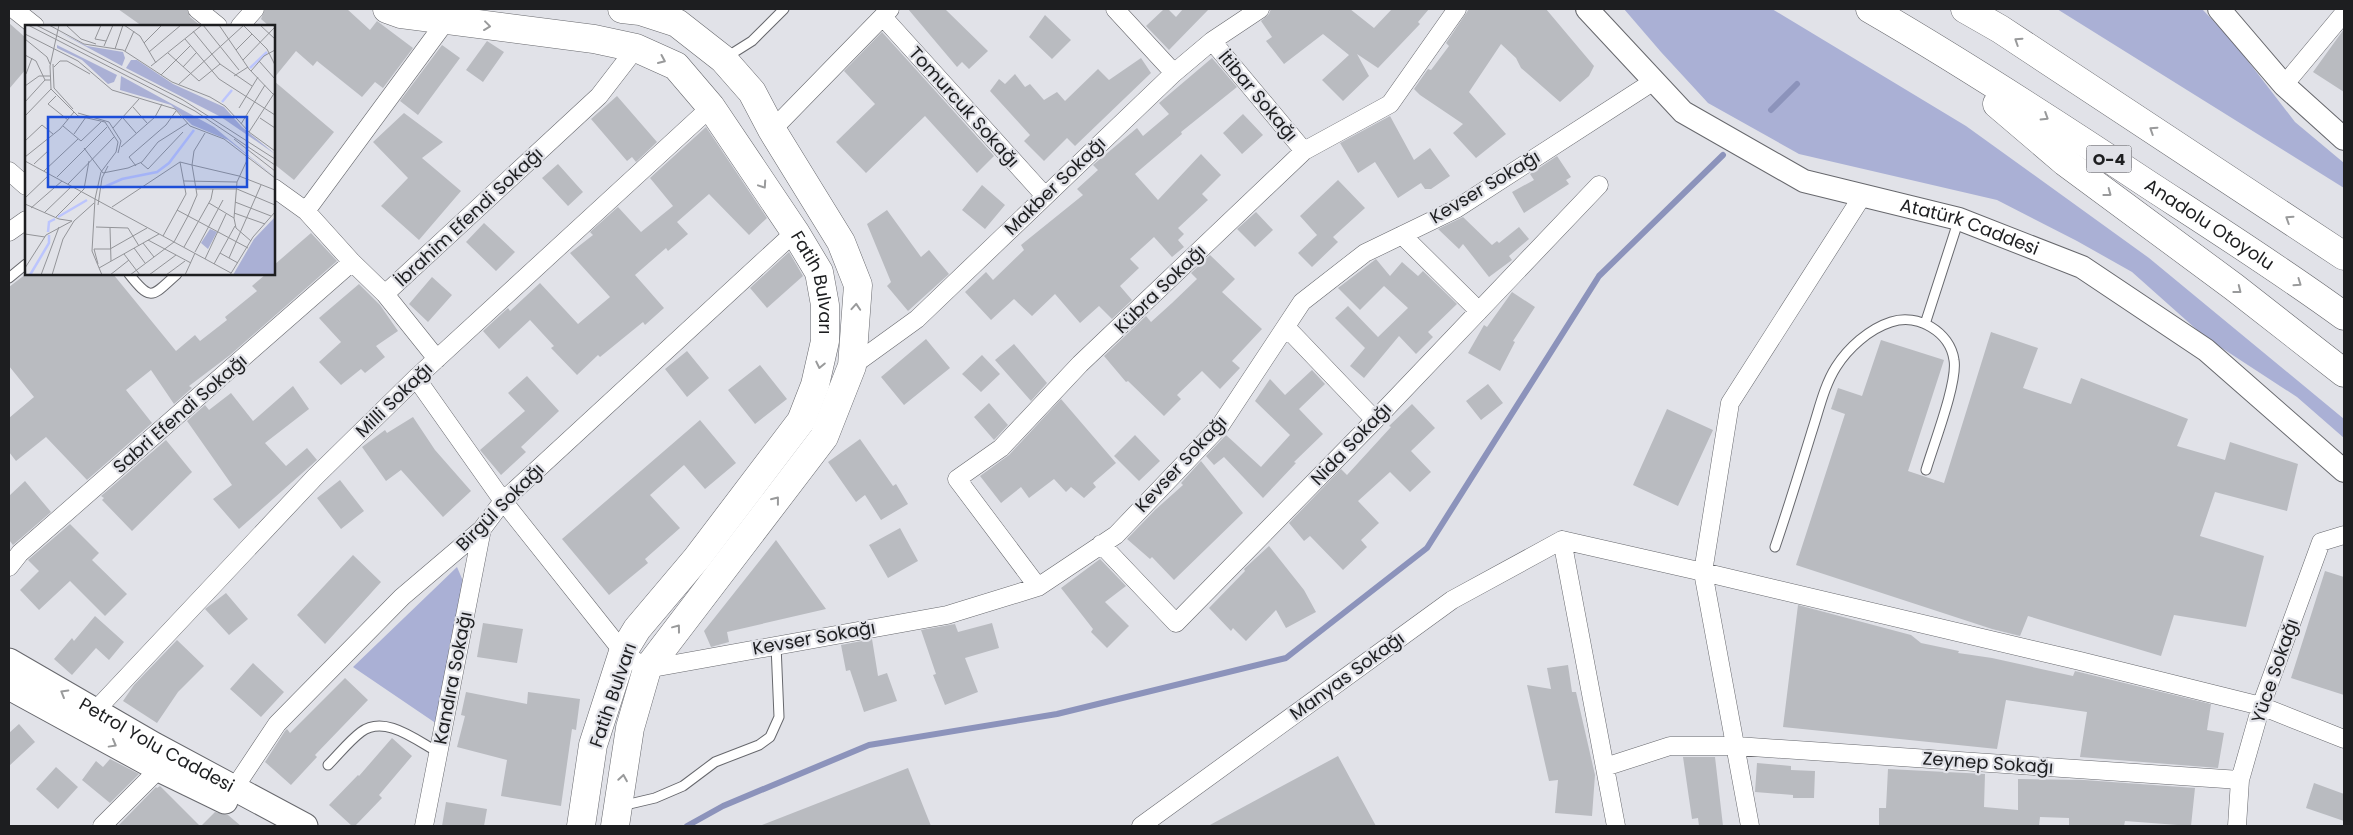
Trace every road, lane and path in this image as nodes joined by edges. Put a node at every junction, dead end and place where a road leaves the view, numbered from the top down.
1 (197, 9) edge
2 (255, 9) edge
3 (387, 9) edge
4 (622, 9) edge
5 (784, 9) edge
6 (1115, 9) edge
7 (1260, 9) edge
8 (1457, 9) edge
9 (1587, 9) edge
10 (1870, 9) edge
11 (1965, 9) edge
12 (2219, 9) edge
13 (15, 10) dead end
14 (887, 13) edge
15 (2344, 13) edge
16 (447, 15) edge
17 (34, 25) edge
18 (217, 25) edge
19 (241, 25) edge
20 (1922, 39) junction
21 (1212, 41) junction
22 (636, 48) junction
23 (723, 60) junction
24 (1174, 73) junction
25 (1654, 81) junction
26 (2284, 85) junction
27 (711, 107) junction
28 (772, 130) junction
29 (2344, 139) edge
30 (1304, 152) junction
31 (9, 171) edge
32 (25, 185) edge
33 (1599, 185) dead end
34 (275, 189) edge
35 (1863, 195) junction
36 (1045, 196) junction
37 (306, 211) junction
38 (1959, 219) junction
39 (25, 221) edge
40 (9, 232) edge
41 (795, 232) junction
42 (1402, 235) junction
43 (2344, 256) edge
44 (352, 262) junction
45 (25, 265) edge
46 (130, 275) edge
47 (176, 275) edge
48 (9, 278) edge
49 (386, 294) junction
50 (1479, 311) junction
51 (2344, 316) edge
52 (1925, 324) junction
53 (1286, 326) junction
54 (437, 358) junction
55 (852, 366) junction
56 (2344, 373) edge
57 (416, 378) junction
58 (1375, 420) junction
59 (1926, 470) dead end
60 (2344, 471) edge
61 (503, 501) junction
62 (482, 529) junction
63 (2344, 535) edge
64 (1562, 540) junction
65 (1101, 544) junction
66 (1775, 547) dead end
67 (9, 567) edge
68 (1703, 572) junction
69 (1038, 587) junction
70 (776, 645) junction
71 (623, 652) junction
72 (9, 662) edge
73 (647, 669) junction
74 (10, 689) edge
75 (2261, 706) junction
76 (96, 711) junction
77 (2344, 739) edge
78 (1737, 746) junction
79 (438, 752) junction
80 (328, 765) dead end
81 (1604, 767) junction
82 (159, 769) junction
83 (2240, 780) junction
84 (230, 795) junction
85 (617, 816) edge
86 (102, 826) edge
87 (274, 826) edge
88 (305, 826) edge
89 (424, 826) edge
90 (580, 826) edge
91 (1141, 826) edge
92 (1616, 826) edge
93 (1750, 826) edge
94 (2237, 826) edge

1 - 18 street
2 - 19 street
3 - 16 main road, Fatih Bulvarı
4 - 23 main road, Fatih Bulvarı
5 - 23 lane
6 - 24 street
7 - 21 street, Makber Sokağı
8 - 30 street, Kübra Sokağı
9 - 25 street, Atatürk Caddesi
10 - 20 main road, Anadolu Otoyolu / O-4
43 -> 11 main road, O-4
12 - 26 street
13 - 17 street
14 - 28 street
14 - 36 street, Tomurcuk Sokağı
15 - 26 street
16 -> 22 main road, Fatih Bulvarı
16 - 37 street
20 -> 51 main road, Anadolu Otoyolu / O-4
20 -> 56 main road
21 - 24 street, Makber Sokağı
21 - 30 street, İtibar Sokağı
22 -> 27 main road, Fatih Bulvarı
22 - 49 street, İbrahim Efendi Sokağı
23 - 28 main road, Fatih Bulvarı
24 - 36 street, Makber Sokağı
25 - 35 street, Atatürk Caddesi
25 - 42 street, Kevser Sokağı
26 - 29 street
27 -> 41 main road, Fatih Bulvarı
27 - 54 street, Milli Sokağı
55 -> 28 main road, Fatih Bulvarı
30 - 69 street, Kübra Sokağı
31 - 32 street
33 - 50 street, Nida Sokağı
34 - 37 street, İbrahim Efendi Sokağı
35 - 38 street, Atatürk Caddesi
35 - 68 street
36 - 55 street, Makber Sokağı
37 - 44 street, İbrahim Efendi Sokağı
38 - 52 lane
38 - 60 street, Atatürk Caddesi
39 - 40 street
41 - 61 street, Birgül Sokağı
41 -> 71 main road, Fatih Bulvarı
42 - 50 street
42 - 53 street, Kevser Sokağı
44 - 49 street, İbrahim Efendi Sokağı
44 - 67 street, Sabri Efendi Sokağı
45 - 48 lane
46 - 47 lane
49 - 54 street
50 - 58 street, Nida Sokağı
52 - 59 lane
52 - 66 lane
53 - 58 street
53 - 65 street, Kevser Sokağı
54 - 57 street, Milli Sokağı
73 -> 55 main road, Fatih Bulvarı
57 - 61 street
57 - 76 street, Milli Sokağı
58 - 65 street, Nida Sokağı
61 - 62 street, Birgül Sokağı
61 - 71 street
62 - 79 street, Kandıra Sokağı
62 - 84 street, Birgül Sokağı
63 - 75 street, Yüce Sokağı
64 - 68 street
64 - 81 street
64 - 91 street, Manyas Sokağı
65 - 69 street, Kevser Sokağı
68 - 75 street
68 - 78 street
69 - 70 street, Kevser Sokağı
70 - 73 street, Kevser Sokağı
70 - 85 lane
71 - 73 street
71 - 90 main road, Fatih Bulvarı
76 -> 72 main road, Petrol Yolu Caddesi
85 -> 73 main road, Fatih Bulvarı
74 -> 82 main road, Petrol Yolu Caddesi
75 - 77 street
75 - 83 street, Yüce Sokağı
76 - 84 main road, Petrol Yolu Caddesi
78 - 81 street, Zeynep Sokağı
78 - 83 street, Zeynep Sokağı
78 - 93 street
79 - 80 lane
79 - 89 street, Kandıra Sokağı
81 - 92 street
82 - 84 main road, Petrol Yolu Caddesi
82 - 86 street
83 - 94 street, Yüce Sokağı
84 - 87 main road, Petrol Yolu Caddesi
84 - 88 main road, Petrol Yolu Caddesi

